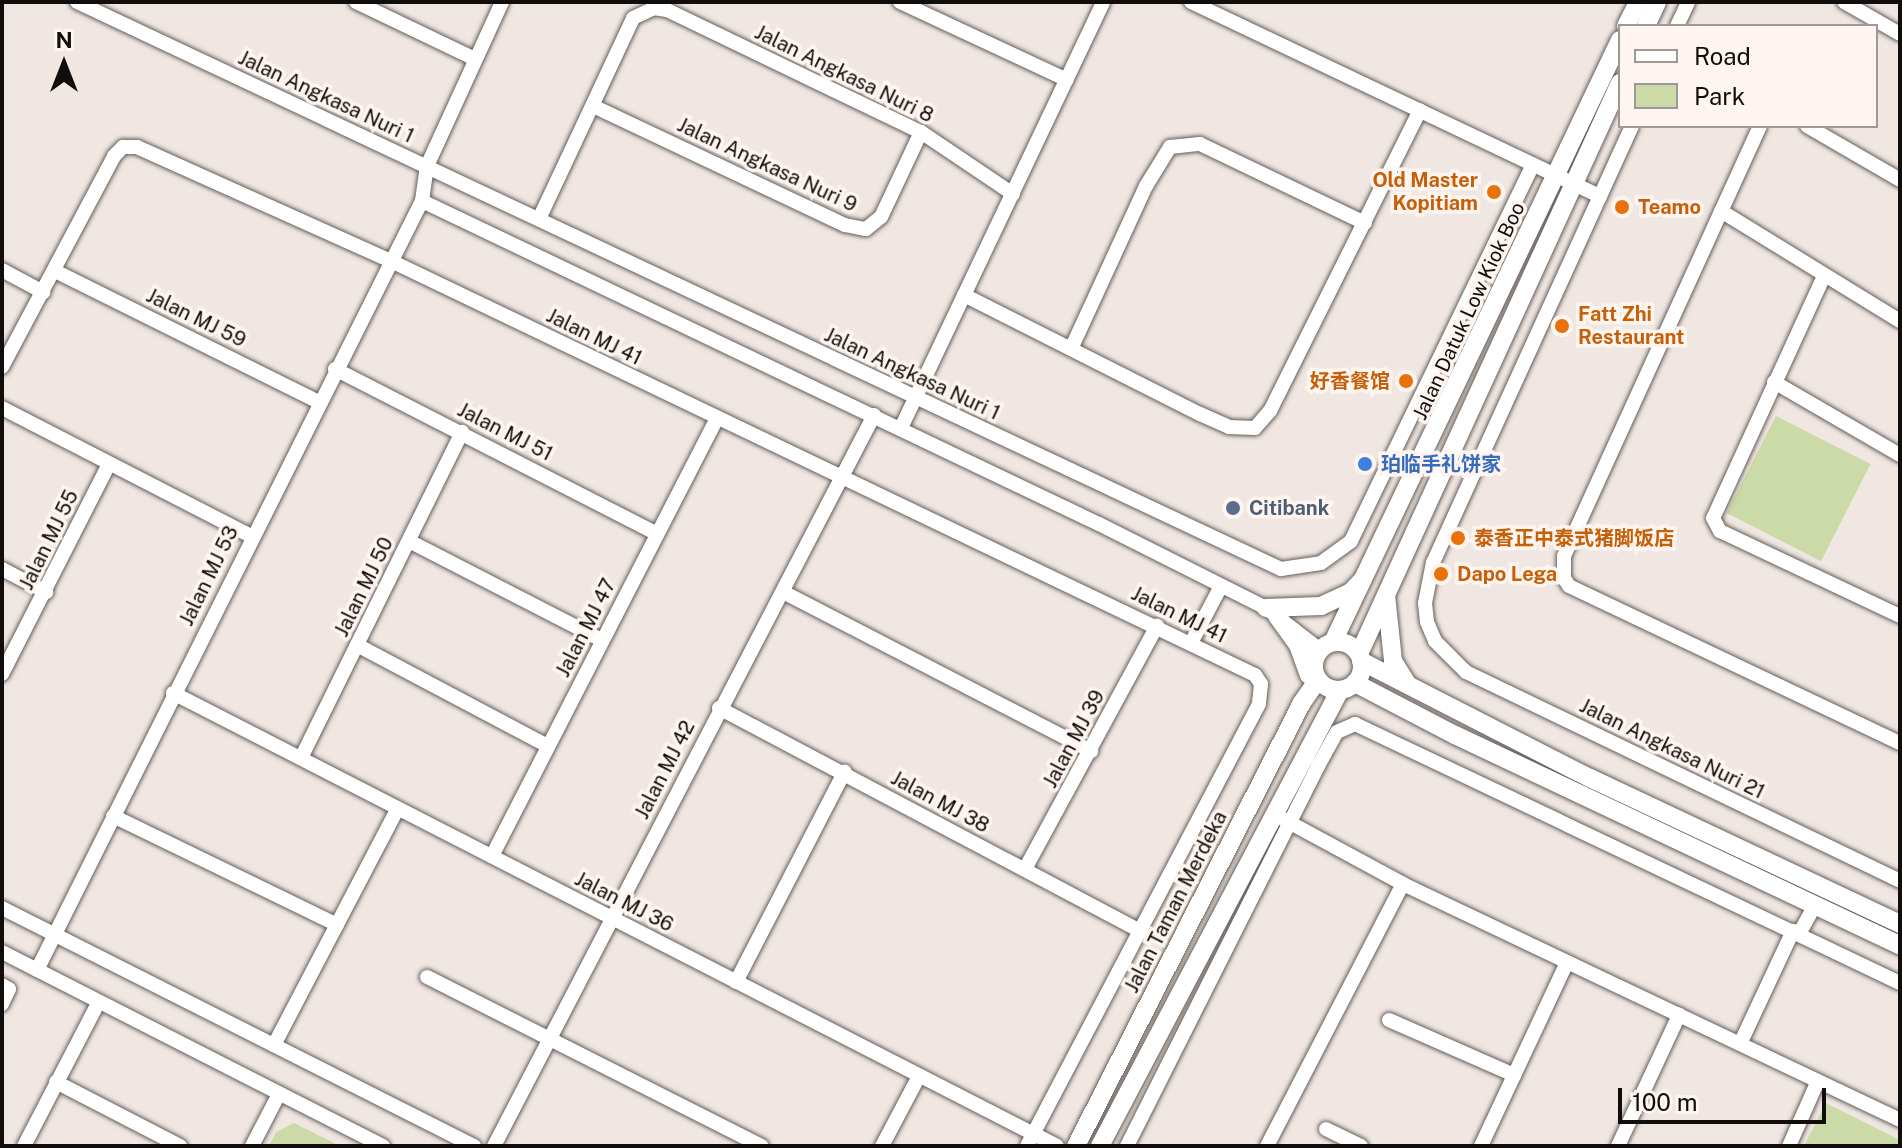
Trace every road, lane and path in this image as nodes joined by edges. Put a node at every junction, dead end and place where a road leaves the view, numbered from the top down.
1 (77, 2) edge
2 (356, 2) edge
3 (502, 2) edge
4 (900, 2) edge
5 (1103, 2) edge
6 (1191, 2) edge
7 (1638, 2) edge
8 (1657, 2) edge
9 (1688, 2) edge
10 (1844, 2) edge
11 (1635, 24) edge
12 (1636, 24) edge
13 (1678, 24) edge
14 (1900, 34) edge
15 (1618, 45) edge
16 (475, 59) junction
17 (1067, 80) junction
18 (1618, 87) edge
19 (593, 106) junction
20 (1420, 110) junction
21 (1631, 128) edge
22 (1759, 128) edge
23 (1810, 128) edge
24 (921, 132) junction
25 (1533, 165) junction
26 (427, 166) junction
27 (1566, 180) junction
28 (1900, 180) edge
29 (1013, 194) junction
30 (1600, 196) junction
31 (422, 201) junction
32 (1721, 211) junction
33 (539, 219) junction
34 (1365, 223) junction
35 (391, 261) junction
36 (2, 270) edge
37 (55, 271) junction
38 (1824, 276) junction
39 (43, 292) junction
40 (964, 295) junction
41 (1900, 321) edge
42 (1071, 349) junction
43 (2, 367) edge
44 (335, 369) junction
45 (1774, 382) junction
46 (916, 398) junction
47 (319, 402) junction
48 (2, 408) edge
49 (874, 415) junction
50 (717, 418) junction
51 (901, 428) junction
52 (462, 432) junction
53 (1900, 455) edge
54 (109, 464) junction
55 (844, 477) junction
56 (656, 533) junction
57 (251, 536) junction
58 (409, 541) junction
59 (2, 569) edge
60 (1368, 574) junction
61 (1387, 585) junction
62 (1221, 586) junction
63 (46, 592) junction
64 (783, 592) junction
65 (1271, 612) junction
66 (1900, 616) edge
67 (1157, 626) junction
68 (602, 640) junction
69 (1191, 643) junction
70 (357, 645) junction
71 (1326, 646) junction
72 (1360, 657) junction
73 (2, 674) edge
74 (1318, 680) junction
75 (1348, 686) junction
76 (1409, 688) junction
77 (173, 693) junction
78 (1301, 704) junction
79 (719, 708) junction
80 (1403, 708) junction
81 (1323, 715) junction
82 (1900, 743) edge
83 (548, 746) junction
84 (1091, 751) junction
85 (301, 758) junction
86 (845, 771) junction
87 (398, 808) junction
88 (113, 816) junction
89 (1281, 818) junction
90 (492, 856) junction
91 (1025, 869) junction
92 (1900, 881) edge
93 (1403, 884) junction
94 (1815, 905) junction
95 (2, 908) edge
96 (611, 918) junction
97 (1900, 924) edge
98 (337, 925) junction
99 (1142, 932) junction
100 (1796, 932) junction
101 (54, 934) junction
102 (1900, 945) edge
103 (2, 952) edge
104 (1567, 962) junction
105 (37, 970) junction
106 (427, 977) dead end
107 (736, 982) junction
108 (1900, 983) edge
109 (6, 987) edge
110 (98, 1003) junction
111 (2, 1004) edge
112 (1679, 1015) junction
113 (1389, 1020) dead end
114 (550, 1038) junction
115 (1740, 1044) junction
116 (274, 1045) junction
117 (1514, 1075) junction
118 (919, 1076) junction
119 (1818, 1081) junction
120 (56, 1082) junction
121 (279, 1094) junction
122 (1900, 1120) edge
123 (1326, 1129) dead end
124 (1030, 1140) edge
125 (24, 1146) edge
126 (180, 1146) edge
127 (252, 1146) edge
128 (383, 1146) edge
129 (474, 1146) edge
130 (494, 1146) edge
131 (762, 1146) edge
132 (882, 1146) edge
133 (1057, 1146) edge
134 (1076, 1146) edge
135 (1100, 1146) edge
136 (1127, 1146) edge
137 (1267, 1146) edge
138 (1361, 1146) edge
139 (1481, 1146) edge
140 (1618, 1146) edge
141 (1789, 1146) edge

1 - 26 street, Jalan Angkasa Nuri 1
2 - 16 street
3 - 16 street, Jalan MJ 53
4 - 17 street
5 - 17 street
6 - 20 street
7 - 11 main road
8 - 12 main road
9 - 13 street
10 - 14 street
15 - 27 main road, Jalan Datuk Low Kiok Boo
16 - 26 street, Jalan MJ 53
17 - 29 street
18 - 27 main road, Jalan Datuk Low Kiok Boo
19 - 24 street, Jalan Angkasa Nuri 9
19 - 24 street, Jalan Angkasa Nuri 8
19 - 33 street, Jalan Angkasa Nuri 8
20 - 25 street
20 - 34 street
21 - 30 street
22 - 32 street
23 - 28 street
24 - 29 street, Jalan Angkasa Nuri 8
25 - 27 street
25 - 46 street, Jalan Angkasa Nuri 1
26 - 31 street, Jalan MJ 53
26 - 33 street, Jalan Angkasa Nuri 1
27 - 30 street
27 - 60 main road, Jalan Datuk Low Kiok Boo
27 - 61 main road, Jalan Datuk Low Kiok Boo
29 - 40 street
30 - 92 street, Jalan Angkasa Nuri 21
31 - 35 street, Jalan MJ 53
31 - 49 street
32 - 38 street
32 - 82 street
33 - 46 street, Jalan Angkasa Nuri 1
34 - 42 street
34 - 42 street
35 - 37 street, Jalan MJ 41
35 - 44 street, Jalan MJ 53
35 - 50 street, Jalan MJ 41
36 - 39 street
37 - 39 street, Jalan MJ 41
37 - 47 street, Jalan MJ 59
38 - 41 street
38 - 45 street
39 - 43 street, Jalan MJ 41
40 - 42 street
40 - 46 street
44 - 47 street, Jalan MJ 53
44 - 52 street, Jalan MJ 51
45 - 53 street
45 - 66 street
46 - 51 street
47 - 57 street, Jalan MJ 53
48 - 54 street
49 - 51 street
49 - 55 street, Jalan MJ 42
50 - 55 street, Jalan MJ 41
50 - 56 street, Jalan MJ 47
51 - 62 street
52 - 56 street, Jalan MJ 51
52 - 58 street, Jalan MJ 50
54 - 57 street
54 - 63 street, Jalan MJ 55
55 - 64 street, Jalan MJ 42
55 - 67 street, Jalan MJ 41
56 - 68 street, Jalan MJ 47
57 - 77 street, Jalan MJ 53
58 - 68 street
58 - 70 street, Jalan MJ 50
59 - 63 street
60 - 65 main road
60 - 71 main road, Jalan Datuk Low Kiok Boo
61 - 72 main road, Jalan Datuk Low Kiok Boo
61 - 76 main road
62 - 65 street
62 - 69 street
63 - 73 street, Jalan MJ 55
64 - 79 street, Jalan MJ 42
64 - 84 street
65 - 71 street
65 - 78 main road
67 - 69 street, Jalan MJ 41
67 - 84 street, Jalan MJ 39
68 - 83 street, Jalan MJ 47
69 - 99 street, Jalan MJ 41
70 - 83 street
70 - 85 street, Jalan MJ 50
71 - 72 main road
71 - 74 main road
72 - 75 main road
72 - 76 main road
74 - 75 main road
74 - 78 main road, Jalan Taman Merdeka
75 - 80 main road
75 - 81 main road
76 - 97 main road
77 - 85 street, Jalan MJ 36
77 - 88 street, Jalan MJ 53
78 - 134 main road, Jalan Taman Merdeka
79 - 86 street, Jalan MJ 38
79 - 96 street, Jalan MJ 42
80 - 81 main road
80 - 94 main road
81 - 89 main road
83 - 90 street, Jalan MJ 47
84 - 91 street, Jalan MJ 39
85 - 87 street, Jalan MJ 36
86 - 91 street, Jalan MJ 38
86 - 107 street
87 - 90 street, Jalan MJ 36
87 - 98 street
88 - 98 street
88 - 101 street, Jalan MJ 53
89 - 93 street
89 - 100 street
89 - 135 main road
89 - 136 street
90 - 96 street, Jalan MJ 36
91 - 99 street, Jalan MJ 38
93 - 104 street
93 - 137 street
94 - 100 street
94 - 102 main road
95 - 101 street
96 - 107 street, Jalan MJ 36
96 - 114 street, Jalan MJ 42
98 - 116 street
99 - 124 street
100 - 108 street
100 - 115 street
101 - 105 street, Jalan MJ 53
101 - 116 street
103 - 105 street
104 - 112 street
104 - 117 street
105 - 110 street
106 - 114 street
107 - 118 street, Jalan MJ 36
109 - 111 street
110 - 120 street
110 - 121 street
112 - 115 street
112 - 140 street
113 - 117 street
114 - 130 street, Jalan MJ 42
114 - 131 street
115 - 119 street
116 - 129 street
117 - 139 street
118 - 124 street, Jalan MJ 36
118 - 132 street
119 - 122 street
119 - 141 street
120 - 125 street
120 - 126 street
121 - 127 street
121 - 128 street
123 - 138 street
124 - 133 street, Jalan MJ 36

